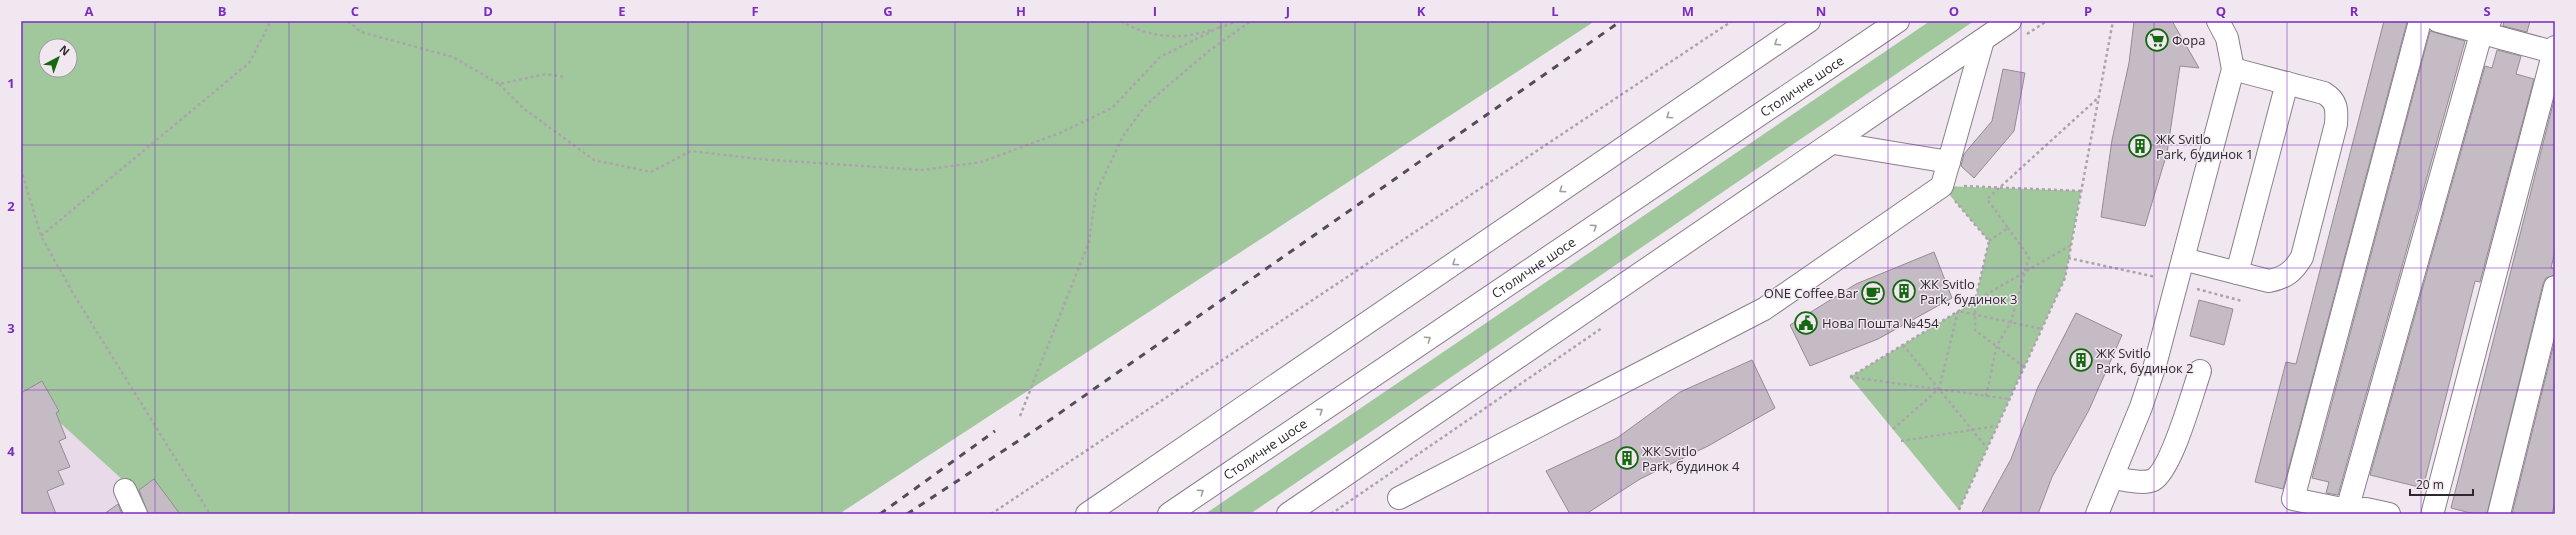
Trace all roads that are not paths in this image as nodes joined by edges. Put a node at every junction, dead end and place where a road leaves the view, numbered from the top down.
1 (1809, 21) edge
2 (1898, 21) edge
3 (2010, 21) edge
4 (2218, 21) edge
5 (2420, 21) edge
6 (2438, 21) edge
7 (2486, 27) edge
8 (1983, 40) junction
9 (2554, 49) edge
10 (2231, 61) junction
11 (2287, 83) junction
12 (1834, 143) junction
13 (1949, 162) junction
14 (2182, 259) junction
15 (2237, 273) junction
16 (2555, 287) edge
17 (2200, 371) dead end
18 (2113, 478) junction
19 (125, 490) dead end
20 (1399, 498) dead end
21 (2347, 510) junction
22 (2434, 513) edge
23 (136, 514) edge
24 (1086, 514) edge
25 (1169, 514) edge
26 (1288, 514) edge
27 (2097, 514) edge
28 (2389, 514) edge
29 (2499, 514) edge

1 -> 24 main road
25 -> 2 main road, Столичне шосе
3 - 8 main road
4 - 10 main road
5 - 21 main road
6 - 7 main road
7 - 9 main road
7 - 21 main road
8 - 12 main road
8 - 13 main road
9 - 22 main road
10 - 11 main road
10 - 14 main road
11 - 15 main road
11 - 15 main road
12 - 13 main road
12 - 26 main road
13 - 20 main road
14 - 15 main road
14 - 18 main road
16 - 29 main road
17 - 18 main road
18 - 27 main road
19 - 23 main road
21 - 28 main road

